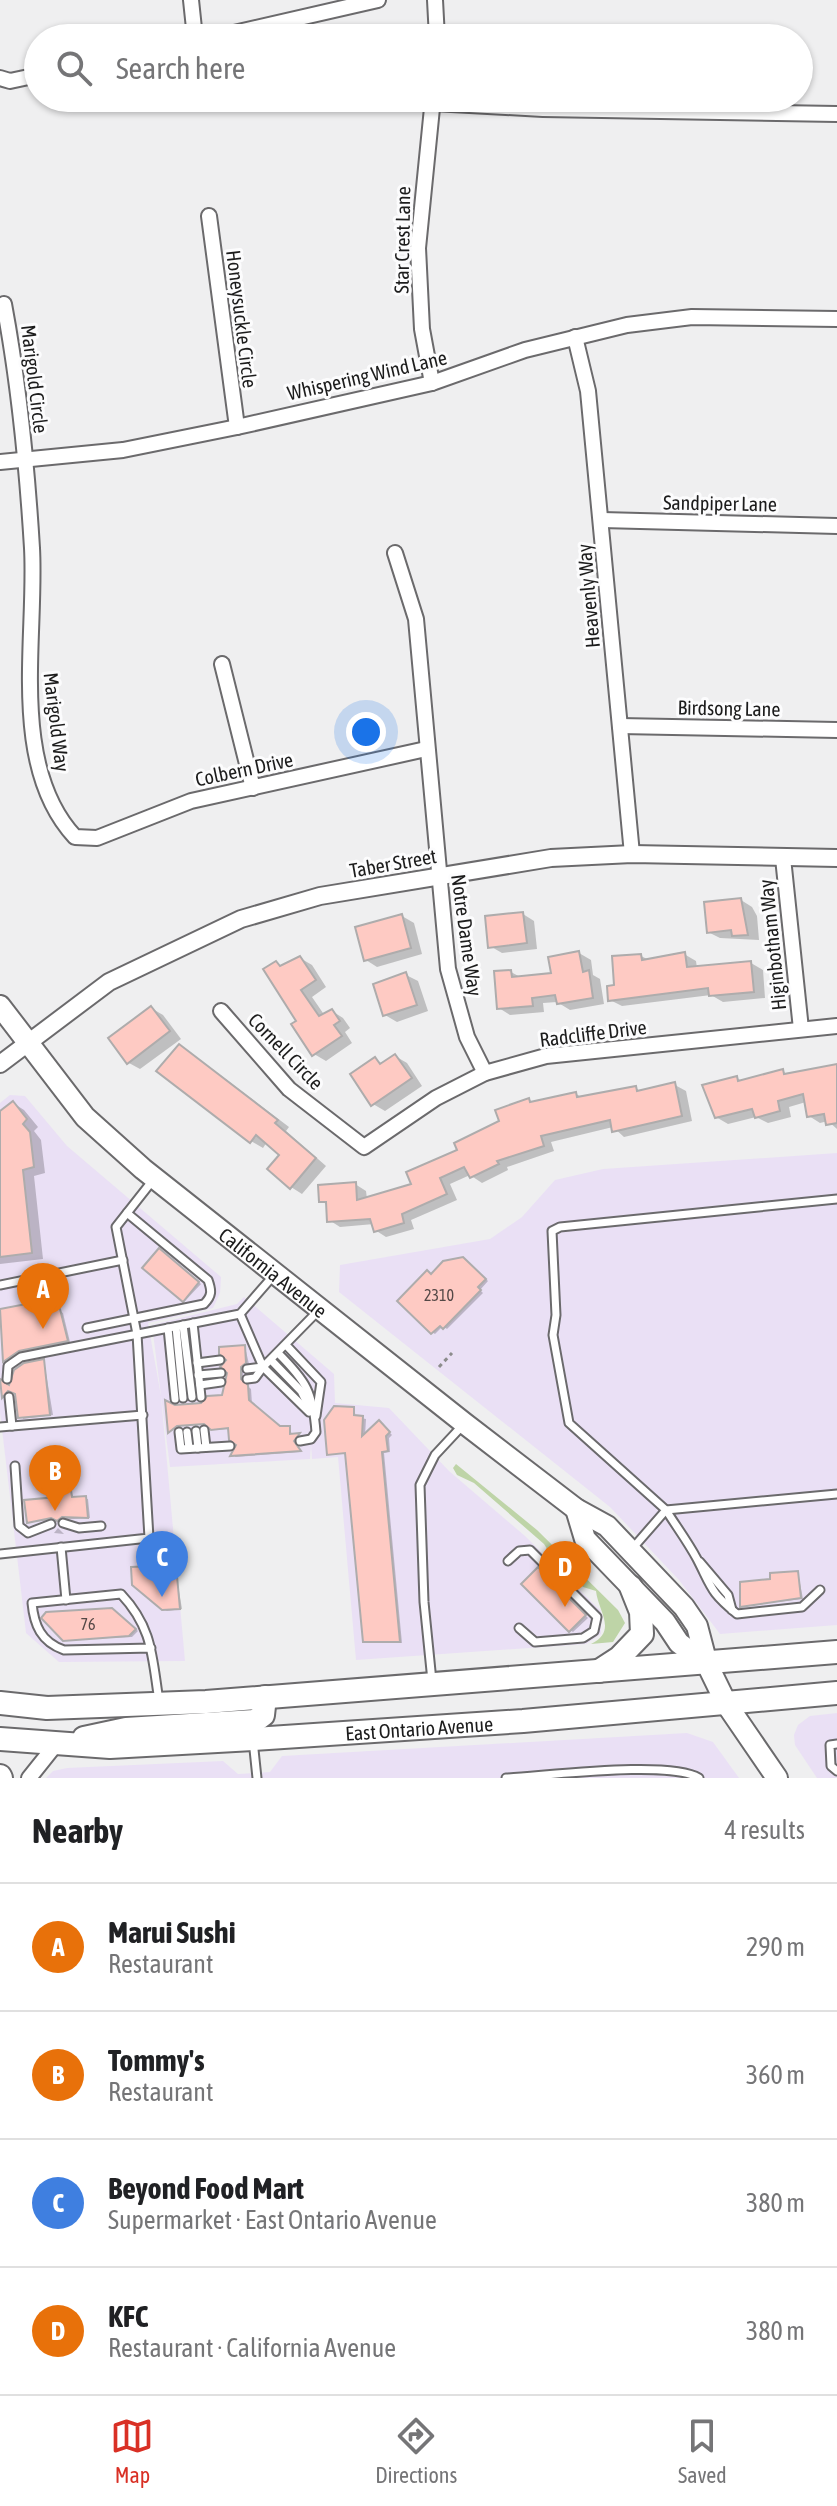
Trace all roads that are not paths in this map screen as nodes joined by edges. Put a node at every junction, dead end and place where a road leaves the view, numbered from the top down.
1 (191, 0) edge
2 (378, 0) edge
3 (435, 0) edge
4 (194, 24) edge
5 (273, 24) edge
6 (436, 24) edge
7 (0, 78) edge
8 (24, 78) edge
9 (432, 112) edge
10 (719, 112) edge
11 (837, 114) edge
12 (209, 216) dead end
13 (4, 304) dead end
14 (837, 319) edge
15 (575, 337) junction
16 (432, 383) junction
17 (237, 427) junction
18 (24, 460) junction
19 (0, 462) edge
20 (602, 520) junction
21 (837, 526) edge
22 (395, 553) dead end
23 (222, 664) dead end
24 (620, 726) junction
25 (837, 730) edge
26 (426, 749) junction
27 (253, 788) junction
28 (75, 837) joint
29 (632, 854) junction
30 (783, 858) junction
31 (837, 858) edge
32 (437, 874) junction
33 (0, 1006) edge
34 (221, 1011) dead end
35 (837, 1026) edge
36 (801, 1029) junction
37 (26, 1044) junction
38 (0, 1064) edge
39 (485, 1073) junction
40 (364, 1147) joint
41 (155, 1178) junction
42 (837, 1199) edge
43 (127, 1213) junction
44 (123, 1260) junction
45 (276, 1273) junction
46 (0, 1285) edge
47 (320, 1308) junction
48 (240, 1314) junction
49 (135, 1320) junction
50 (193, 1323) junction
51 (176, 1327) junction
52 (87, 1328) dead end
53 (137, 1334) junction
54 (286, 1345) junction
55 (278, 1353) junction
56 (258, 1355) junction
57 (246, 1357) dead end
58 (220, 1360) dead end
59 (271, 1360) junction
60 (197, 1363) junction
61 (263, 1367) junction
62 (247, 1369) dead end
63 (221, 1373) dead end
64 (198, 1375) junction
65 (7, 1379) dead end
66 (247, 1379) dead end
67 (221, 1382) dead end
68 (189, 1392) junction
69 (9, 1397) dead end
70 (143, 1415) junction
71 (315, 1420) junction
72 (464, 1423) junction
73 (12, 1426) junction
74 (0, 1427) edge
75 (300, 1441) dead end
76 (230, 1446) dead end
77 (198, 1448) junction
78 (15, 1466) dead end
79 (837, 1494) edge
80 (576, 1509) junction
81 (666, 1510) junction
82 (63, 1523) dead end
83 (51, 1524) dead end
84 (101, 1526) dead end
85 (61, 1547) junction
86 (630, 1551) junction
87 (0, 1554) edge
88 (508, 1561) dead end
89 (631, 1587) junction
90 (820, 1590) dead end
91 (66, 1600) junction
92 (519, 1628) dead end
93 (151, 1648) junction
94 (837, 1652) edge
95 (707, 1664) junction
96 (598, 1672) junction
97 (432, 1684) junction
98 (837, 1693) edge
99 (265, 1697) junction
100 (0, 1703) edge
101 (159, 1703) junction
102 (727, 1705) junction
103 (0, 1739) edge
104 (253, 1739) junction
105 (63, 1744) junction
106 (837, 1744) edge
107 (837, 1771) edge
108 (29, 1778) edge
109 (257, 1778) edge
110 (506, 1778) edge
111 (538, 1778) edge
112 (699, 1778) edge
113 (777, 1778) edge

1 - 4 street
2 - 5 street
3 - 6 street
7 - 8 street
9 - 16 street, Star Crest Lane
10 - 11 street
12 - 17 street, Honeysuckle Circle
13 - 18 street, Marigold Circle
14 - 15 street, Whispering Wind Lane
15 - 16 street, Whispering Wind Lane
15 - 20 street, Heavenly Way
16 - 17 street, Whispering Wind Lane
17 - 18 street, Whispering Wind Lane
18 - 19 street, Whispering Wind Lane
18 - 28 street, Marigold Way
20 - 21 street, Sandpiper Lane
20 - 24 street, Heavenly Way
22 - 26 street, Notre Dame Way
23 - 27 street
24 - 25 street, Birdsong Lane
24 - 29 street, Heavenly Way
26 - 27 street, Colbern Drive
26 - 32 street, Notre Dame Way
27 - 28 street, Colbern Drive
29 - 30 street, Taber Street
29 - 32 street, Taber Street
30 - 31 street, Taber Street
30 - 36 street, Higinbotham Way
32 - 37 street, Taber Street
32 - 39 street, Notre Dame Way
33 - 37 main road, California Avenue
34 - 40 street, Cornell Circle
35 - 36 street, Radcliffe Drive
36 - 39 street, Radcliffe Drive
37 - 38 street, Taber Street
37 - 41 main road, California Avenue
39 - 40 street, Radcliffe Drive
41 - 43 lane
41 - 45 main road, California Avenue
42 - 81 lane
43 - 44 lane
43 - 49 lane
44 - 46 lane
44 - 49 lane
45 - 47 main road, California Avenue
45 - 48 lane
47 - 54 lane
47 - 72 main road, California Avenue
48 - 50 lane
48 - 56 lane
49 - 52 lane
49 - 53 lane
50 - 51 lane
50 - 60 lane
51 - 53 lane
51 - 68 lane
51 - 68 lane
53 - 65 lane
53 - 70 lane
54 - 55 lane
54 - 71 lane
55 - 59 lane
55 - 71 lane
56 - 57 lane
56 - 61 lane
58 - 60 lane
59 - 61 lane
59 - 71 lane
60 - 64 lane
61 - 62 lane
61 - 66 lane
61 - 71 lane
63 - 64 lane
64 - 68 lane
67 - 68 lane
69 - 73 lane
70 - 73 lane
70 - 85 lane
71 - 75 lane
72 - 80 main road, California Avenue
72 - 97 lane
73 - 74 lane
76 - 77 lane
77 - 77 lane
78 - 83 lane
79 - 81 lane
80 - 86 main road, California Avenue
80 - 89 main road, California Avenue
81 - 86 lane
81 - 90 lane
82 - 84 lane
85 - 87 lane
85 - 91 lane
86 - 95 main road, California Avenue
88 - 92 lane
89 - 95 main road, California Avenue
89 - 96 main road
91 - 93 lane
91 - 93 lane
93 - 101 lane
94 - 95 main road, East Ontario Avenue
95 - 96 main road, East Ontario Avenue
95 - 102 main road, California Avenue
96 - 97 main road, East Ontario Avenue
97 - 99 main road, East Ontario Avenue
98 - 102 main road, East Ontario Avenue
99 - 101 main road, East Ontario Avenue
99 - 105 main road
100 - 101 main road, East Ontario Avenue
102 - 104 main road, East Ontario Avenue
102 - 113 main road, California Avenue
103 - 105 main road, East Ontario Avenue
104 - 105 main road, East Ontario Avenue
104 - 109 lane
105 - 108 street
106 - 107 lane
110 - 111 lane
111 - 112 lane

